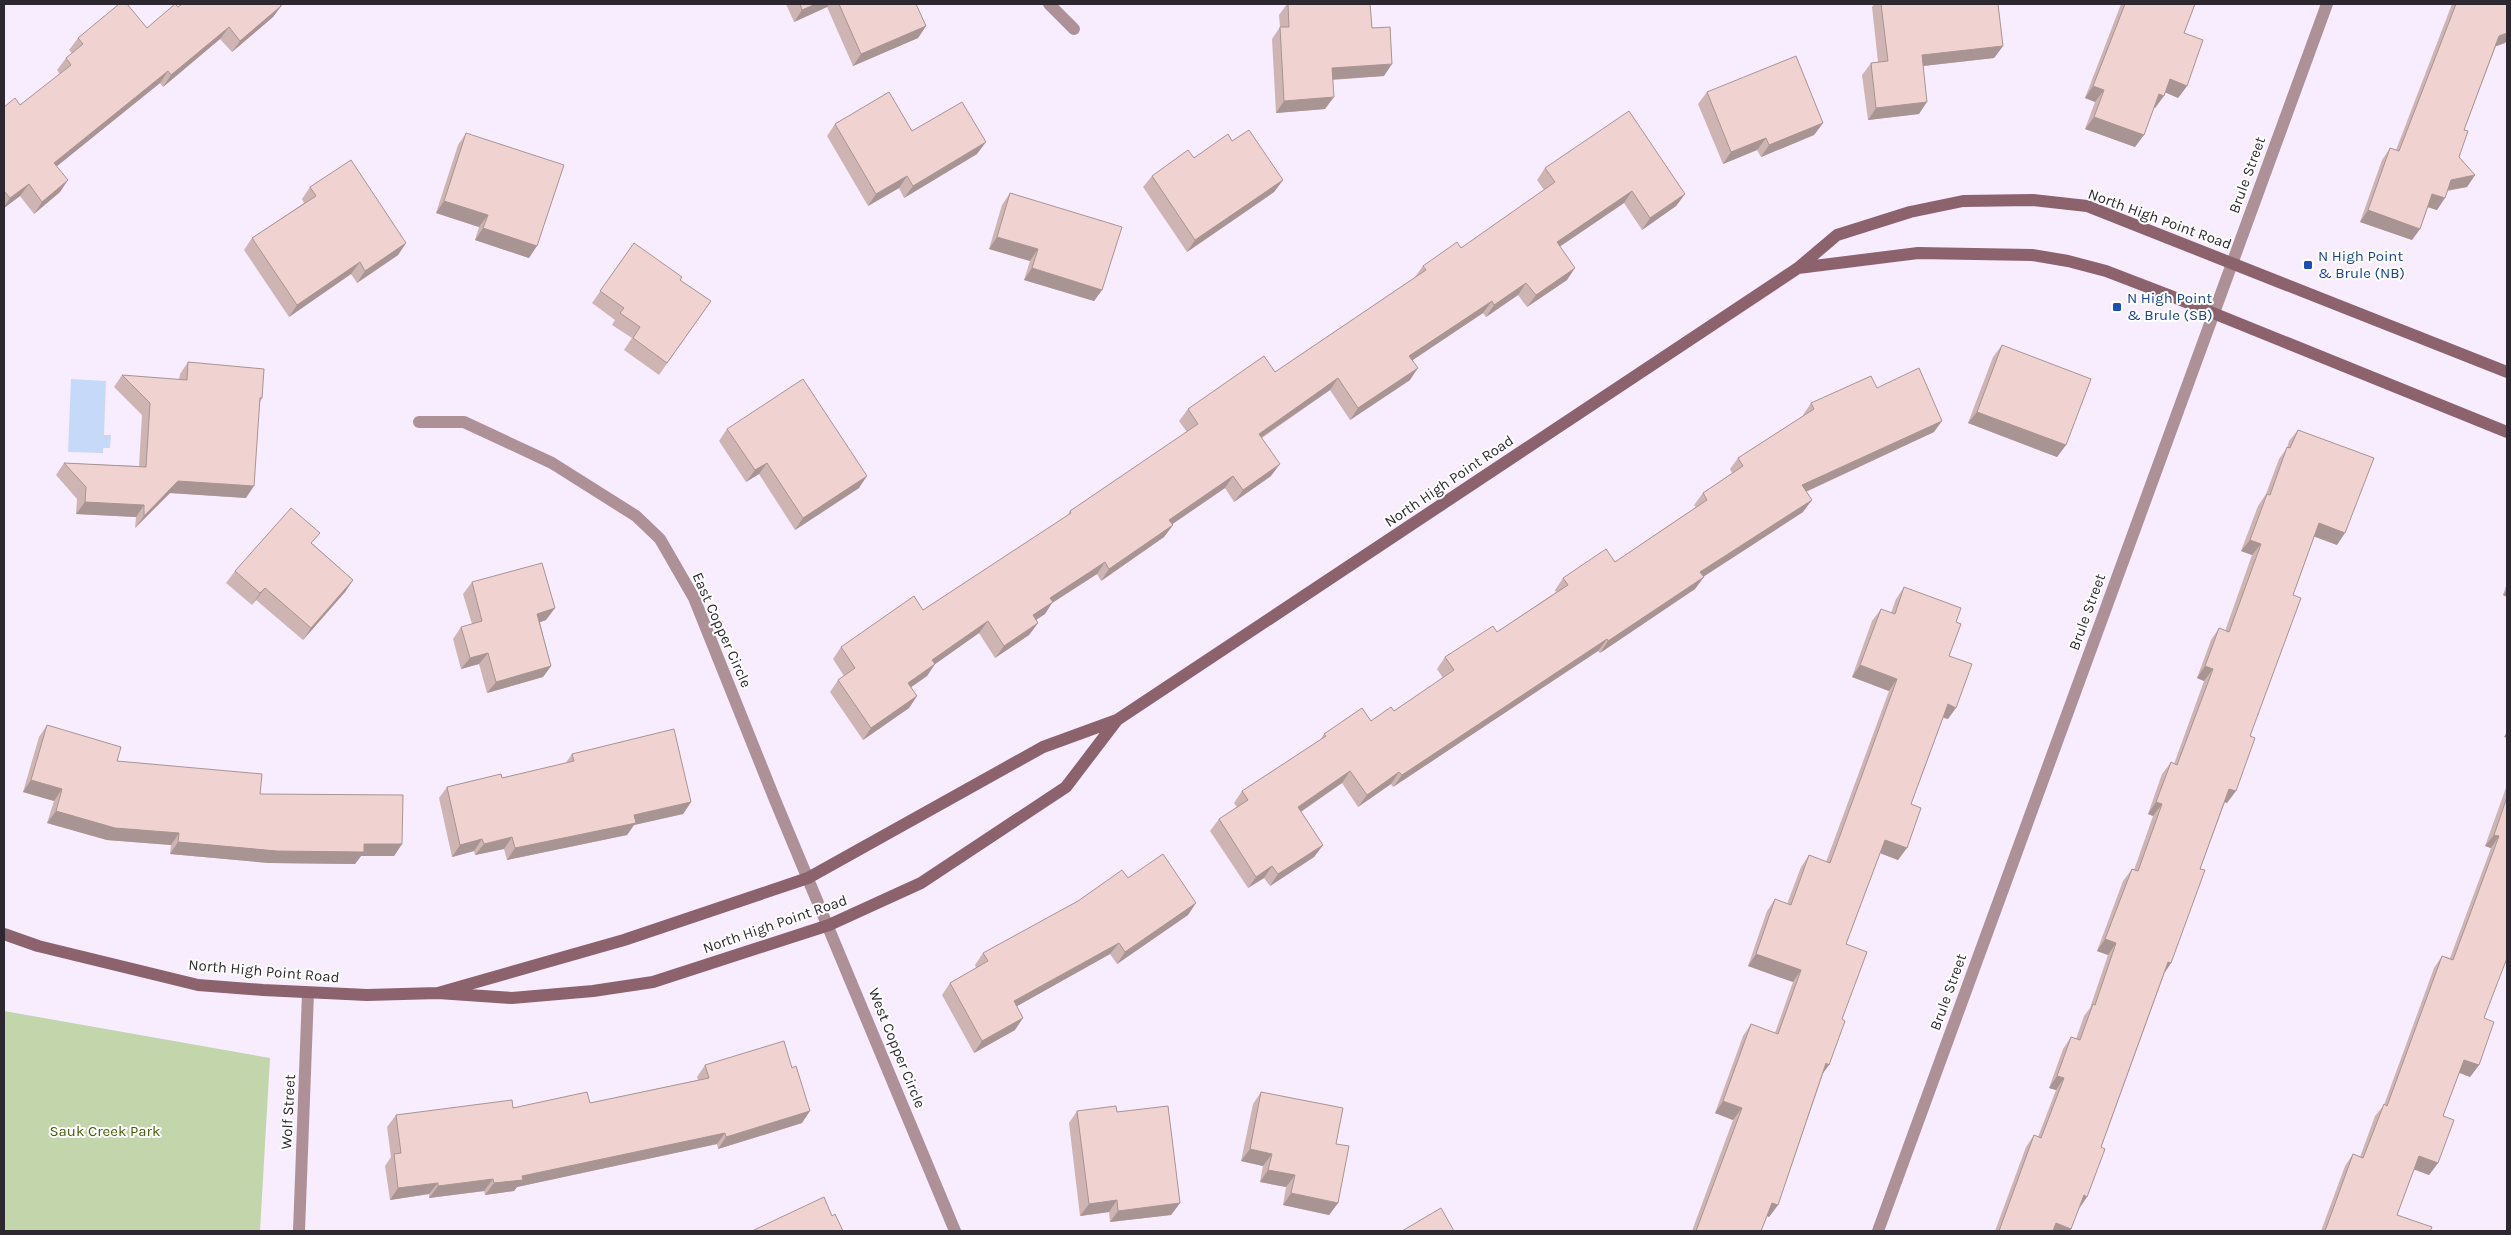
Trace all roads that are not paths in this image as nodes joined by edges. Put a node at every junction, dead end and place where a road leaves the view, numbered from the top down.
1 (1049, 4) edge
2 (2327, 4) edge
3 (1074, 29) dead end
4 (2232, 262) junction
5 (1798, 268) junction
6 (2213, 312) junction
7 (2507, 372) edge
8 (419, 422) dead end
9 (2507, 432) edge
10 (1117, 720) junction
11 (808, 878) junction
12 (829, 925) junction
13 (4, 934) edge
14 (308, 993) junction
15 (438, 993) junction
16 (299, 1231) edge
17 (955, 1231) edge
18 (1878, 1231) edge

1 - 3 street
2 - 4 street, Brule Street
4 - 5 street, North High Point Road
4 - 6 street, Brule Street
4 - 7 street, North High Point Road
5 - 6 street, North High Point Road
5 - 10 street, North High Point Road
6 - 9 street, North High Point Road
6 - 18 street, Brule Street
8 - 11 street, East Copper Circle
10 - 11 street, North High Point Road
10 - 12 street, North High Point Road
11 - 12 street, West Copper Circle
11 - 15 street, North High Point Road
12 - 15 street, North High Point Road
12 - 17 street, West Copper Circle
13 - 14 street, North High Point Road
14 - 15 street, North High Point Road
14 - 16 street, Wolf Street

